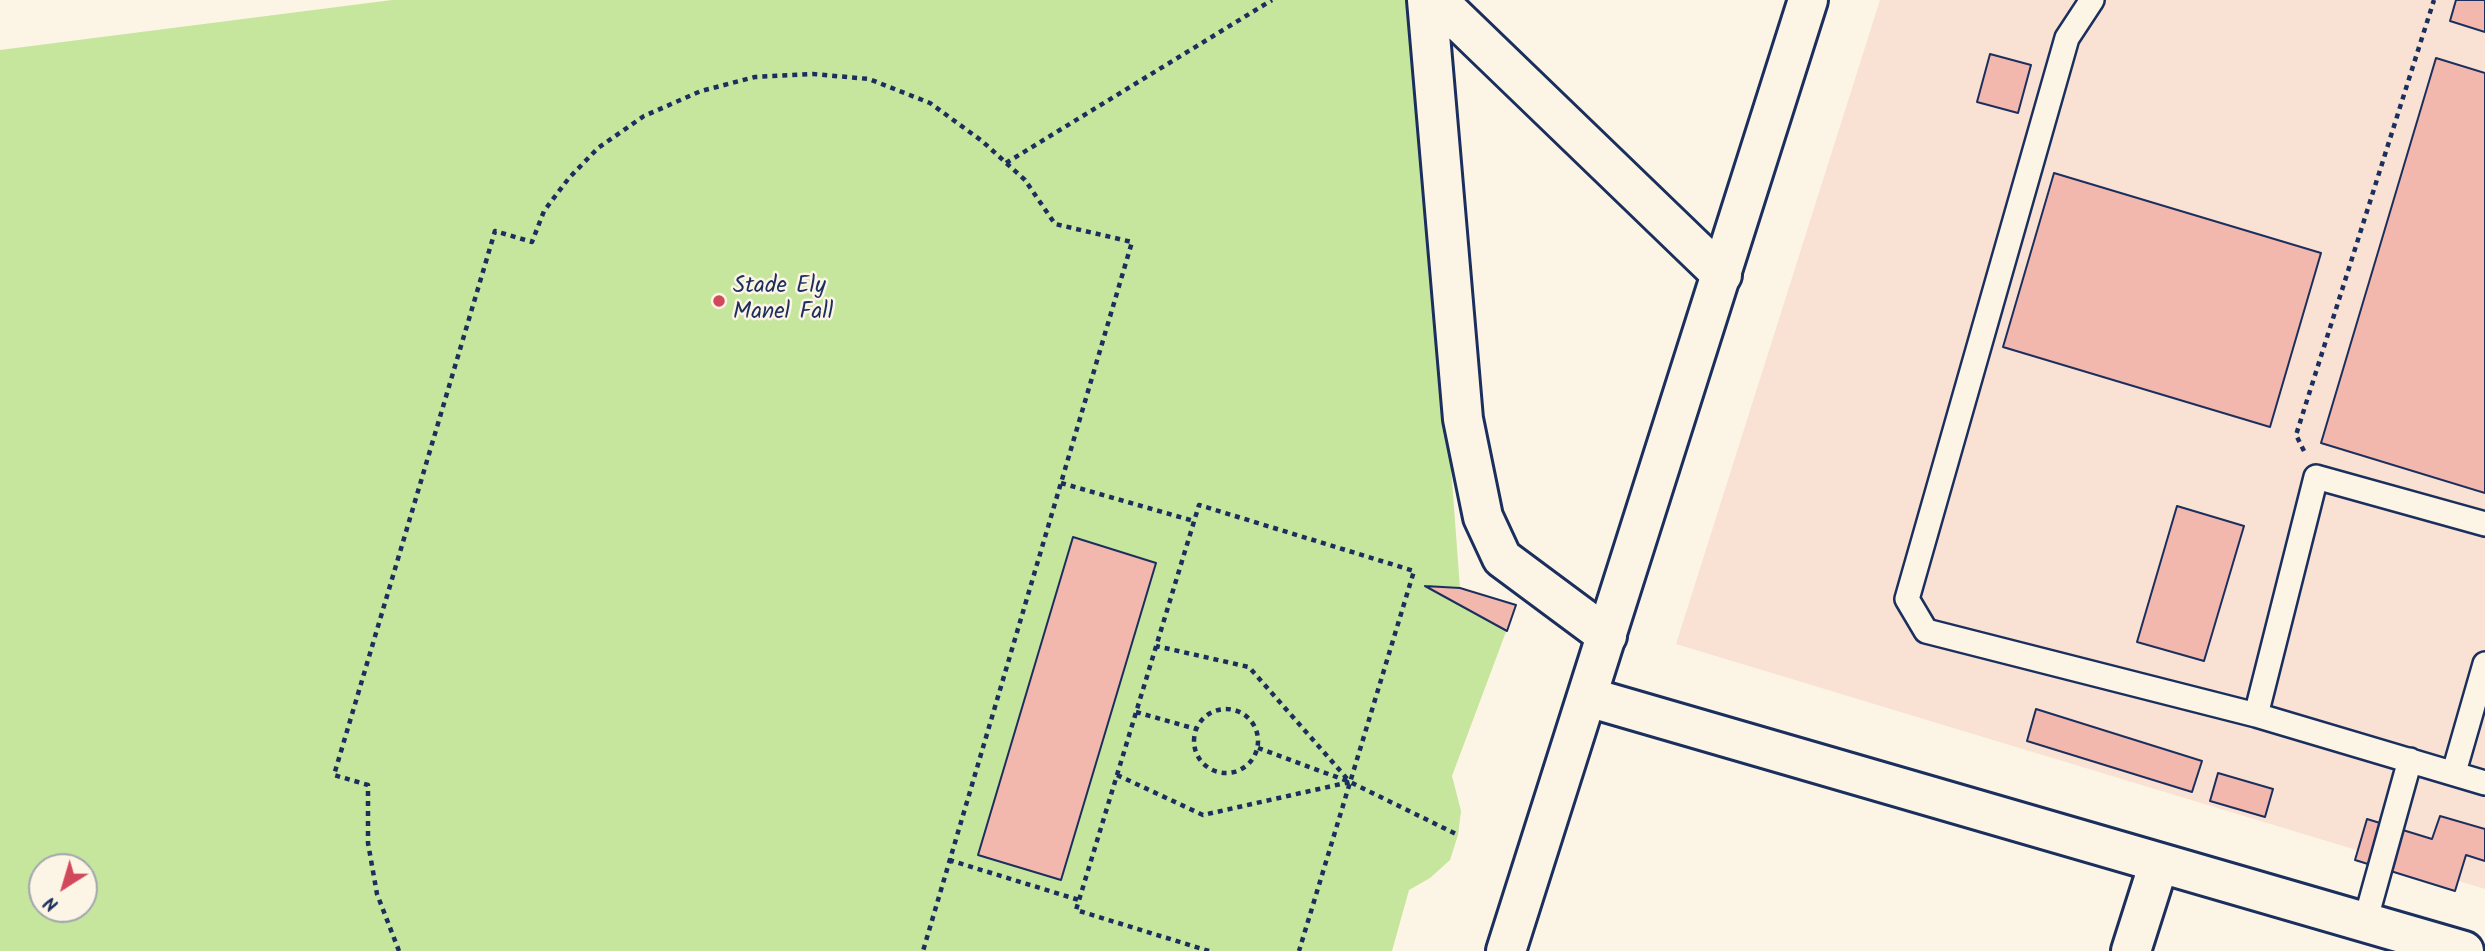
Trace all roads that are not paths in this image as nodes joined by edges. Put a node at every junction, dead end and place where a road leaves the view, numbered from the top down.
1 (1426, 0) edge
2 (1437, 0) edge
3 (1808, 0) edge
4 (2092, 0) edge
5 (1721, 275) junction
6 (2485, 524) edge
7 (1607, 636) junction
8 (2485, 664) edge
9 (1588, 697) junction
10 (2256, 715) junction
11 (2410, 760) junction
12 (2454, 772) junction
13 (2485, 783) edge
14 (2159, 863) junction
15 (2365, 922) junction
16 (1506, 951) edge
17 (2132, 951) edge
18 (2464, 951) edge

1 - 7 street
2 - 5 street
3 - 5 street
4 - 10 lane
5 - 7 street
6 - 10 lane
7 - 9 street
8 - 12 lane
9 - 14 street
9 - 16 street
10 - 11 lane
11 - 12 lane
11 - 15 lane
12 - 13 lane
14 - 15 street
14 - 17 street
15 - 18 street

